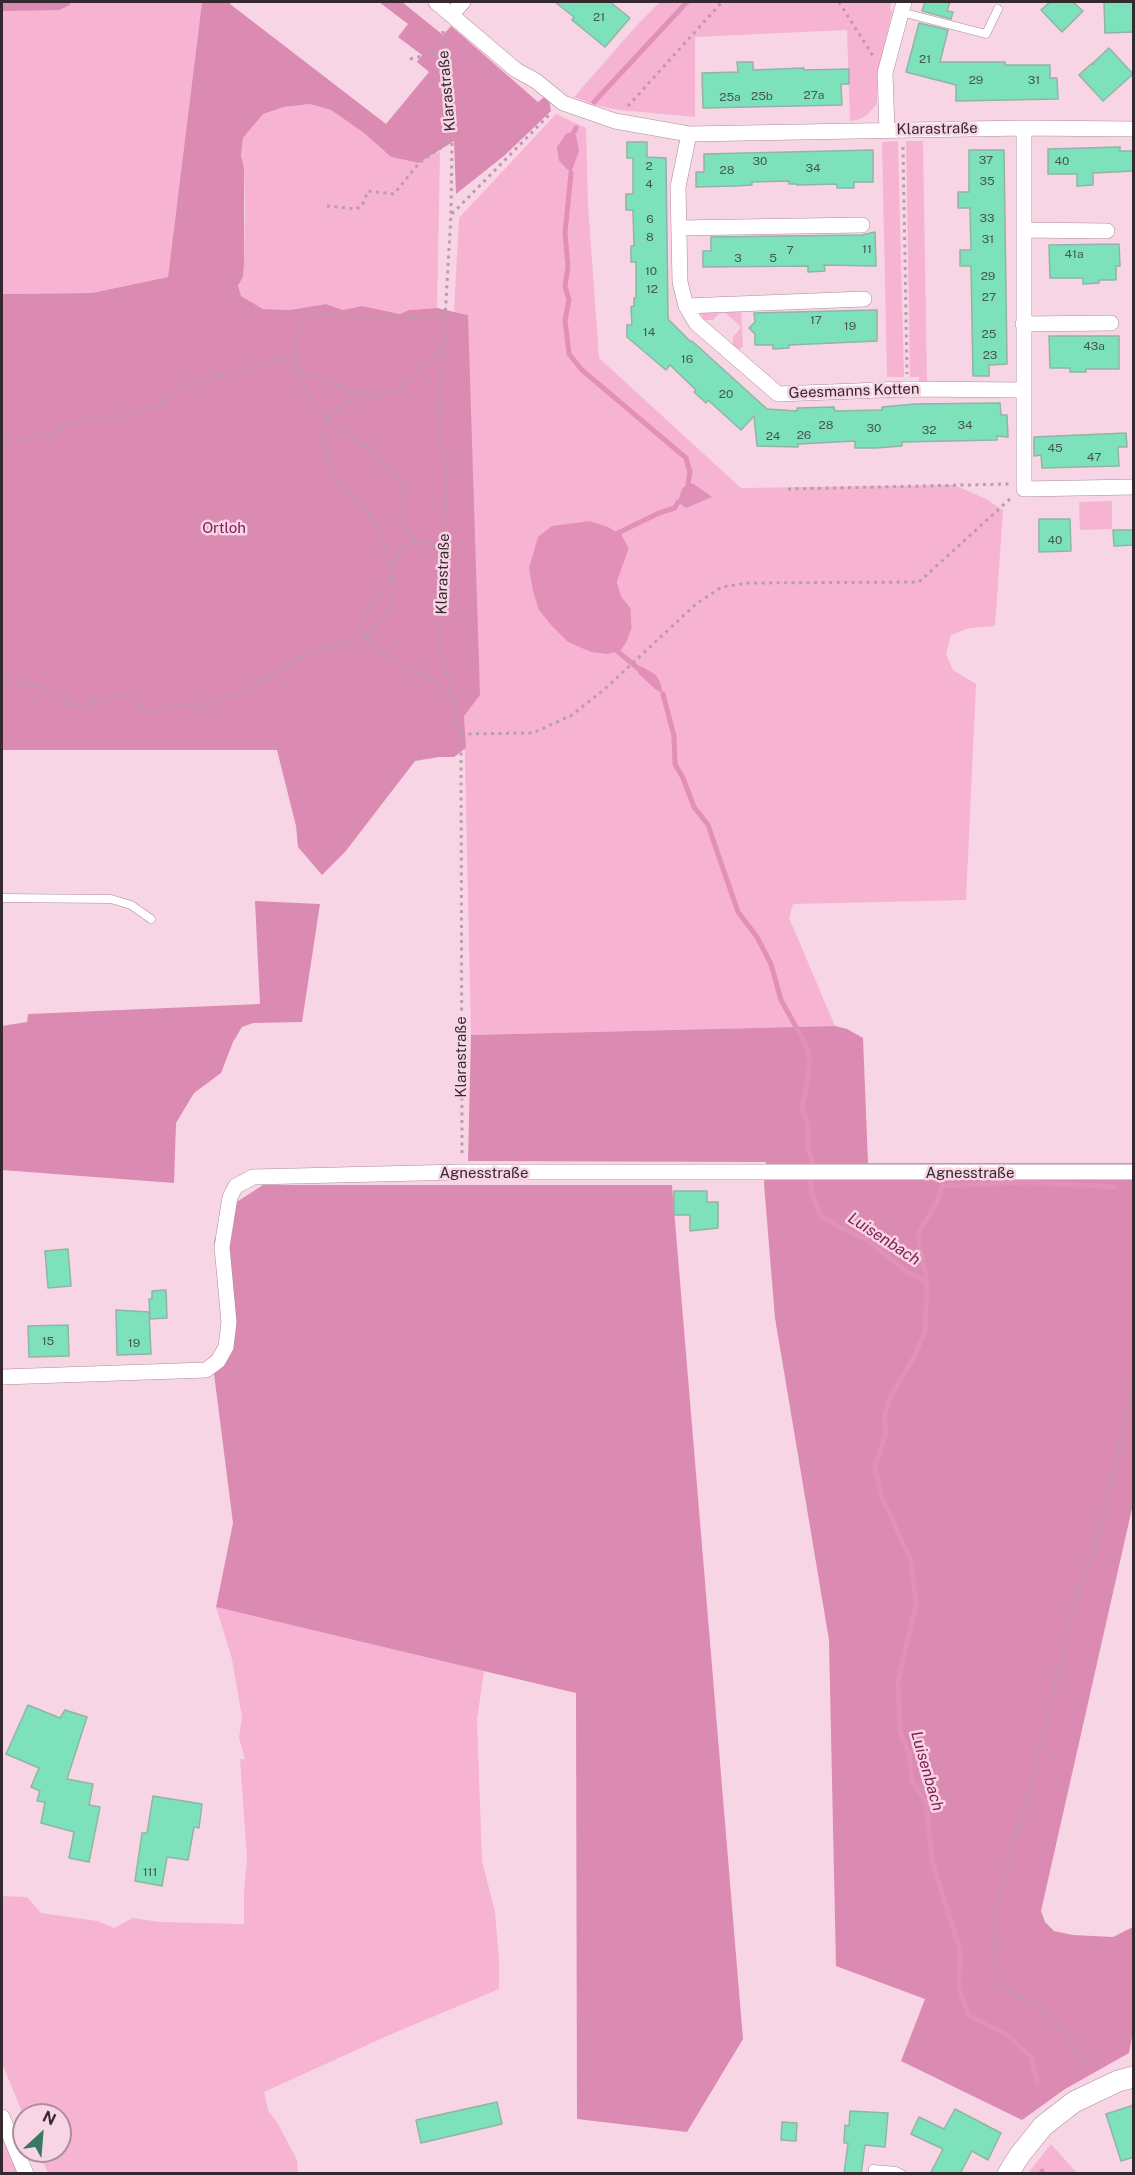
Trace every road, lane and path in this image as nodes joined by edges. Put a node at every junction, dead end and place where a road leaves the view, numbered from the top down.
1 (436, 2) edge
2 (463, 2) edge
3 (722, 2) edge
4 (839, 2) edge
5 (902, 7) edge
6 (998, 9) dead end
7 (451, 15) junction
8 (443, 51) junction
9 (410, 59) dead end
10 (885, 73) junction
11 (563, 103) junction
12 (615, 121) junction
13 (1024, 128) junction
14 (1134, 129) edge
15 (887, 130) junction
16 (903, 130) junction
17 (688, 134) junction
18 (452, 140) junction
19 (327, 206) dead end
20 (451, 214) junction
21 (862, 225) dead end
22 (679, 228) junction
23 (1024, 230) junction
24 (1107, 231) dead end
25 (864, 299) dead end
26 (686, 306) junction
27 (446, 317) junction
28 (1111, 323) dead end
29 (1023, 324) junction
30 (445, 347) junction
31 (293, 360) junction
32 (298, 369) junction
33 (908, 389) junction
34 (1023, 390) junction
35 (356, 393) junction
36 (327, 419) junction
37 (2, 440) edge
38 (1023, 486) junction
39 (1134, 488) edge
40 (788, 489) dead end
41 (414, 540) junction
42 (444, 547) junction
43 (391, 568) junction
44 (392, 575) junction
45 (366, 635) junction
46 (2, 678) edge
47 (453, 697) junction
48 (461, 734) junction
49 (2, 898) edge
50 (151, 919) dead end
51 (462, 1172) junction
52 (1134, 1172) edge
53 (2, 1377) edge
54 (1134, 1379) edge
55 (1126, 2079) edge
56 (2, 2117) edge
57 (26, 2174) edge
58 (872, 2174) edge
59 (902, 2174) edge
60 (1008, 2174) edge

1 - 7 street, Klarastraße
2 - 7 street
3 - 12 path
4 - 10 path
5 - 6 lane
5 - 10 street
7 - 8 path, Klarastraße
7 - 11 street, Klarastraße
8 - 9 path
8 - 18 path, Klarastraße
10 - 15 street
11 - 12 street, Klarastraße
11 - 20 path
12 - 17 street, Klarastraße
13 - 14 street, Klarastraße
13 - 16 street, Klarastraße
13 - 23 street
15 - 16 street, Klarastraße
15 - 17 street, Klarastraße
16 - 33 path
17 - 22 street, Geesmanns Kotten
18 - 19 path
18 - 20 path, Klarastraße
20 - 27 path, Klarastraße
21 - 22 street
22 - 26 street, Geesmanns Kotten
23 - 24 street
23 - 29 street
25 - 26 street
26 - 33 street, Geesmanns Kotten
27 - 30 path, Klarastraße
27 - 31 path
28 - 29 street
29 - 34 street
30 - 35 path
30 - 42 path, Klarastraße
31 - 32 path
31 - 37 path
32 - 35 path
32 - 36 path
33 - 34 street, Geesmanns Kotten
34 - 38 street
35 - 36 path
36 - 41 path
36 - 43 path
38 - 39 street
38 - 40 path
38 - 48 path
41 - 42 path
41 - 43 path
42 - 47 path, Klarastraße
43 - 44 path
44 - 45 path
44 - 45 path
45 - 46 path
45 - 47 path
47 - 48 path, Klarastraße
48 - 51 path, Klarastraße
49 - 50 lane
51 - 52 street, Agnesstraße
51 - 53 street, Agnesstraße
54 - 55 path
55 - 60 main road
56 - 57 street
58 - 59 lane

